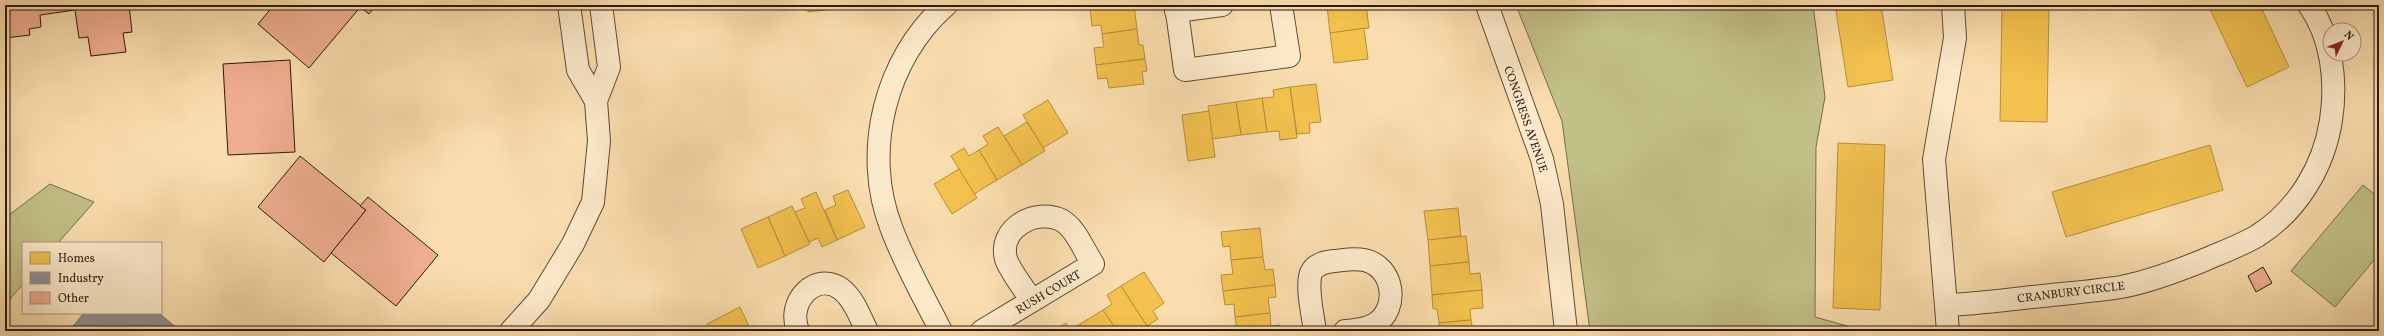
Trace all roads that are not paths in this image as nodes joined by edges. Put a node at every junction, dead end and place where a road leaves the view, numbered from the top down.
1 (569, 5) edge
2 (601, 5) edge
3 (946, 5) edge
4 (1222, 5) edge
5 (1281, 5) edge
6 (1487, 5) edge
7 (1953, 5) edge
8 (2314, 7) edge
9 (1176, 8) edge
10 (596, 100) junction
11 (1032, 301) junction
12 (1947, 305) junction
13 (512, 331) edge
14 (798, 331) edge
15 (867, 331) edge
16 (941, 331) edge
17 (982, 331) edge
18 (1315, 331) edge
19 (1345, 331) edge
20 (1566, 331) edge
21 (1948, 331) edge

1 - 10 street
2 - 10 street
3 - 16 street
4 - 9 street
5 - 9 street
6 - 20 street, CONGRESS AVENUE
7 - 12 street
8 - 12 street, CRANBURY CIRCLE
10 - 13 street
11 - 11 street, RUSH COURT
11 - 17 street, RUSH COURT
12 - 21 street
14 - 15 street
18 - 19 street

